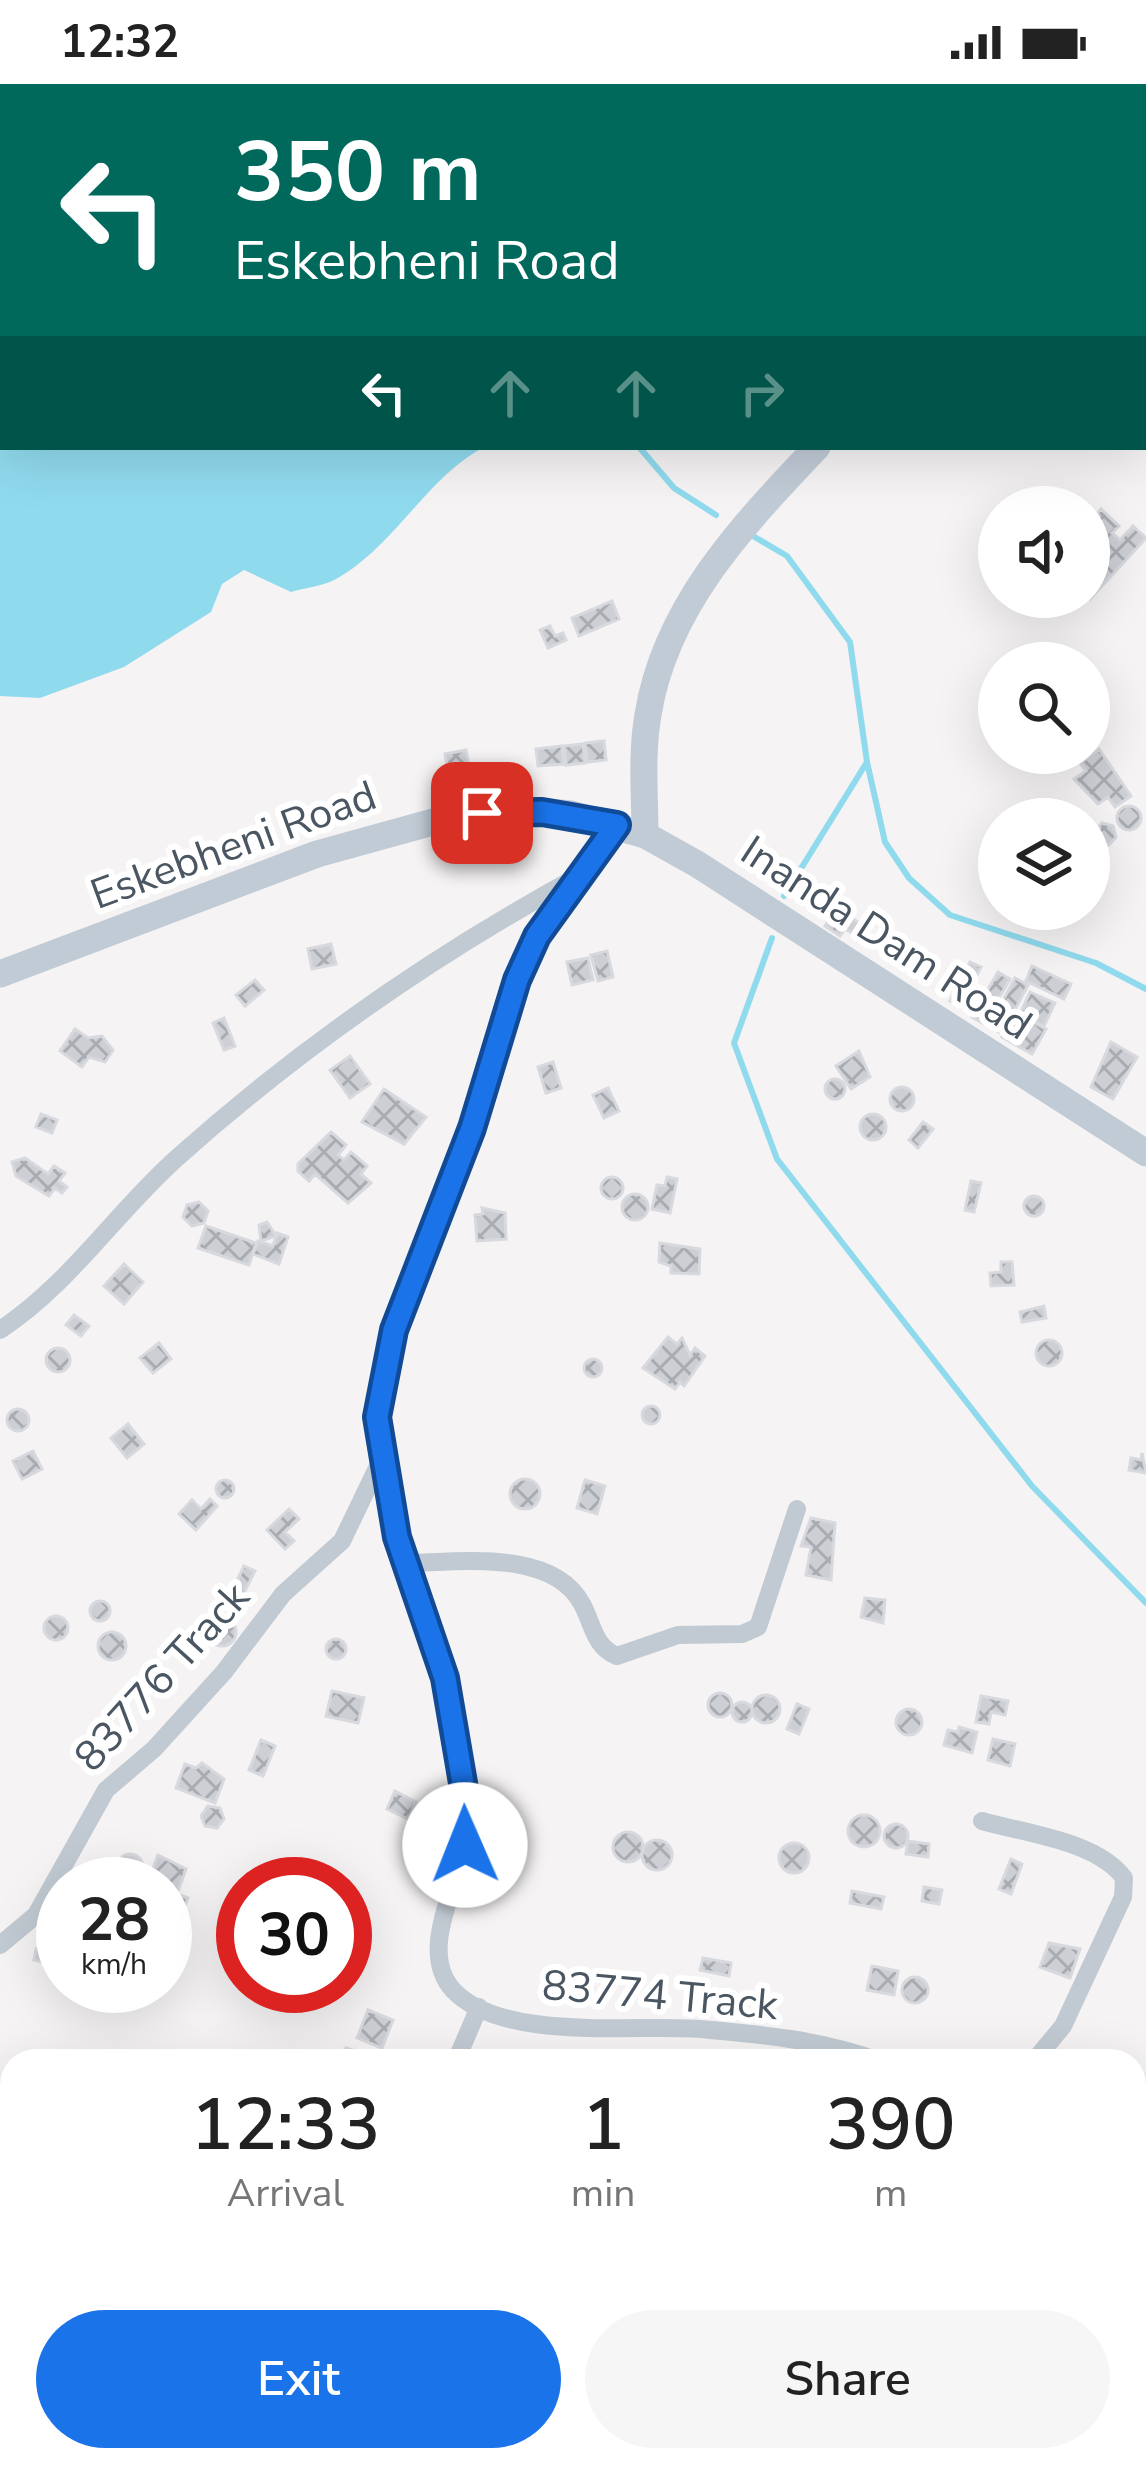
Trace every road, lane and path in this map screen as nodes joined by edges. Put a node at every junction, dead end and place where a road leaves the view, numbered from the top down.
1 (814, 450) edge
2 (571, 814) joint
3 (617, 825) junction
4 (645, 835) junction
5 (581, 875) junction
6 (0, 974) edge
7 (1146, 1153) edge
8 (0, 1330) edge
9 (381, 1460) junction
10 (797, 1509) dead end
11 (409, 1563) junction
12 (982, 1822) dead end
13 (0, 1945) edge
14 (479, 2007) junction
15 (461, 2049) edge
16 (829, 2049) edge
17 (1044, 2049) edge

1 - 4 street
2 - 3 street, Inanda Dam Road
2 - 6 street, Eskebheni Road
3 - 4 street, Inanda Dam Road
3 - 5 street, 83774 Track
4 - 7 street, Inanda Dam Road
5 - 8 street
5 - 9 street, 83774 Track
9 - 11 street, 83774 Track
9 - 13 street, 83776 Track
10 - 11 street
11 - 14 street, 83774 Track
12 - 17 street
14 - 15 street
14 - 16 street, 83774 Track

